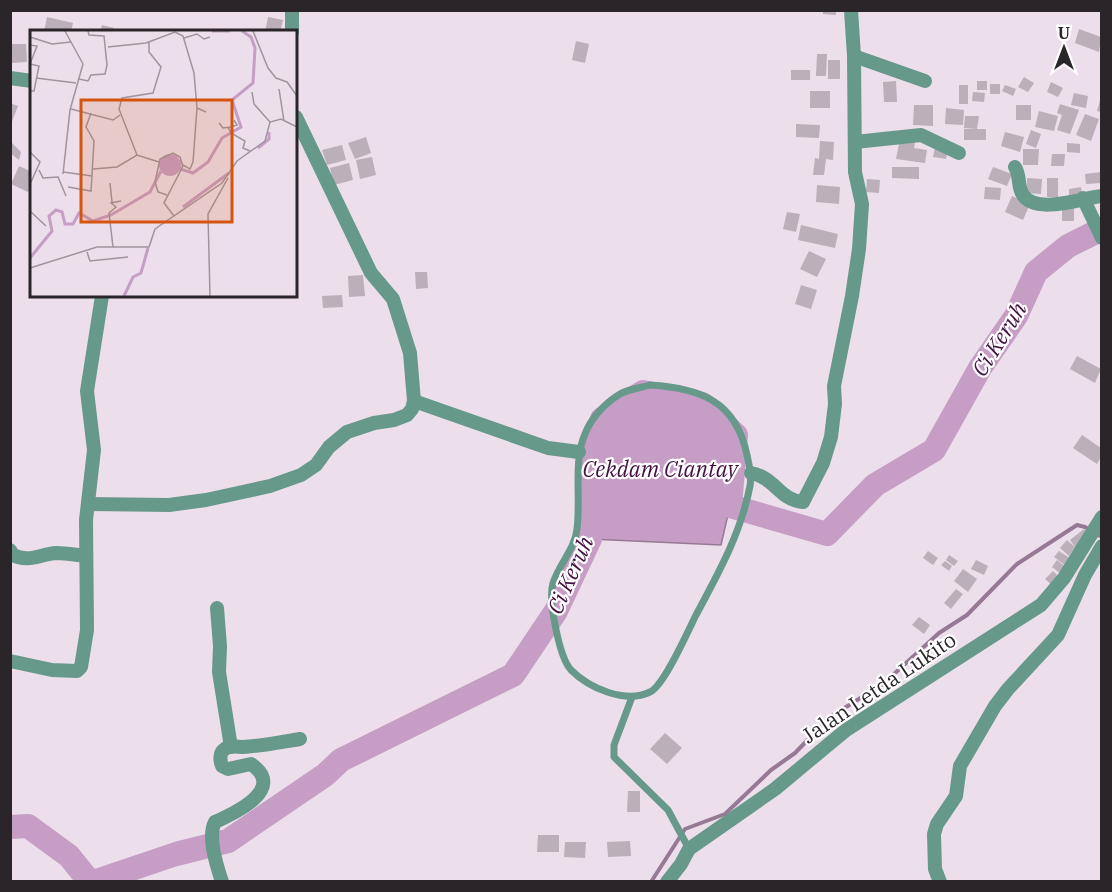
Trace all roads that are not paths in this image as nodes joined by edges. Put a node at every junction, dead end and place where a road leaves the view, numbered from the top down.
1 (292, 10) edge
2 (851, 10) edge
3 (292, 30) edge
4 (854, 56) junction
5 (10, 78) edge
6 (30, 81) edge
7 (925, 81) dead end
8 (297, 119) edge
9 (855, 142) junction
10 (959, 153) dead end
11 (1015, 167) dead end
12 (1101, 196) edge
13 (1083, 198) junction
14 (1101, 238) edge
15 (102, 297) edge
16 (414, 401) junction
17 (579, 452) junction
18 (751, 479) junction
19 (88, 504) junction
20 (1097, 528) edge
21 (1101, 546) edge
22 (10, 550) edge
23 (86, 556) junction
24 (217, 608) dead end
25 (10, 661) edge
26 (632, 697) junction
27 (300, 739) dead end
28 (231, 747) junction
29 (688, 847) junction
30 (222, 882) edge
31 (667, 882) edge
32 (940, 882) edge

1 - 3 street
2 - 4 street
4 - 7 street
4 - 9 street
5 - 6 street
8 - 16 street
9 - 10 street
9 - 18 street
11 - 13 street
12 - 13 street
13 - 14 street
15 - 19 street
16 - 17 street
16 - 19 street
17 - 18 lane
17 - 26 lane
18 - 26 lane
19 - 23 street
20 - 29 street, Jalan Letda Lukito
21 - 32 street
22 - 23 street
23 - 25 street
24 - 28 street
26 - 29 lane
27 - 28 street
28 - 30 street
29 - 31 street, Jalan Letda Lukito

